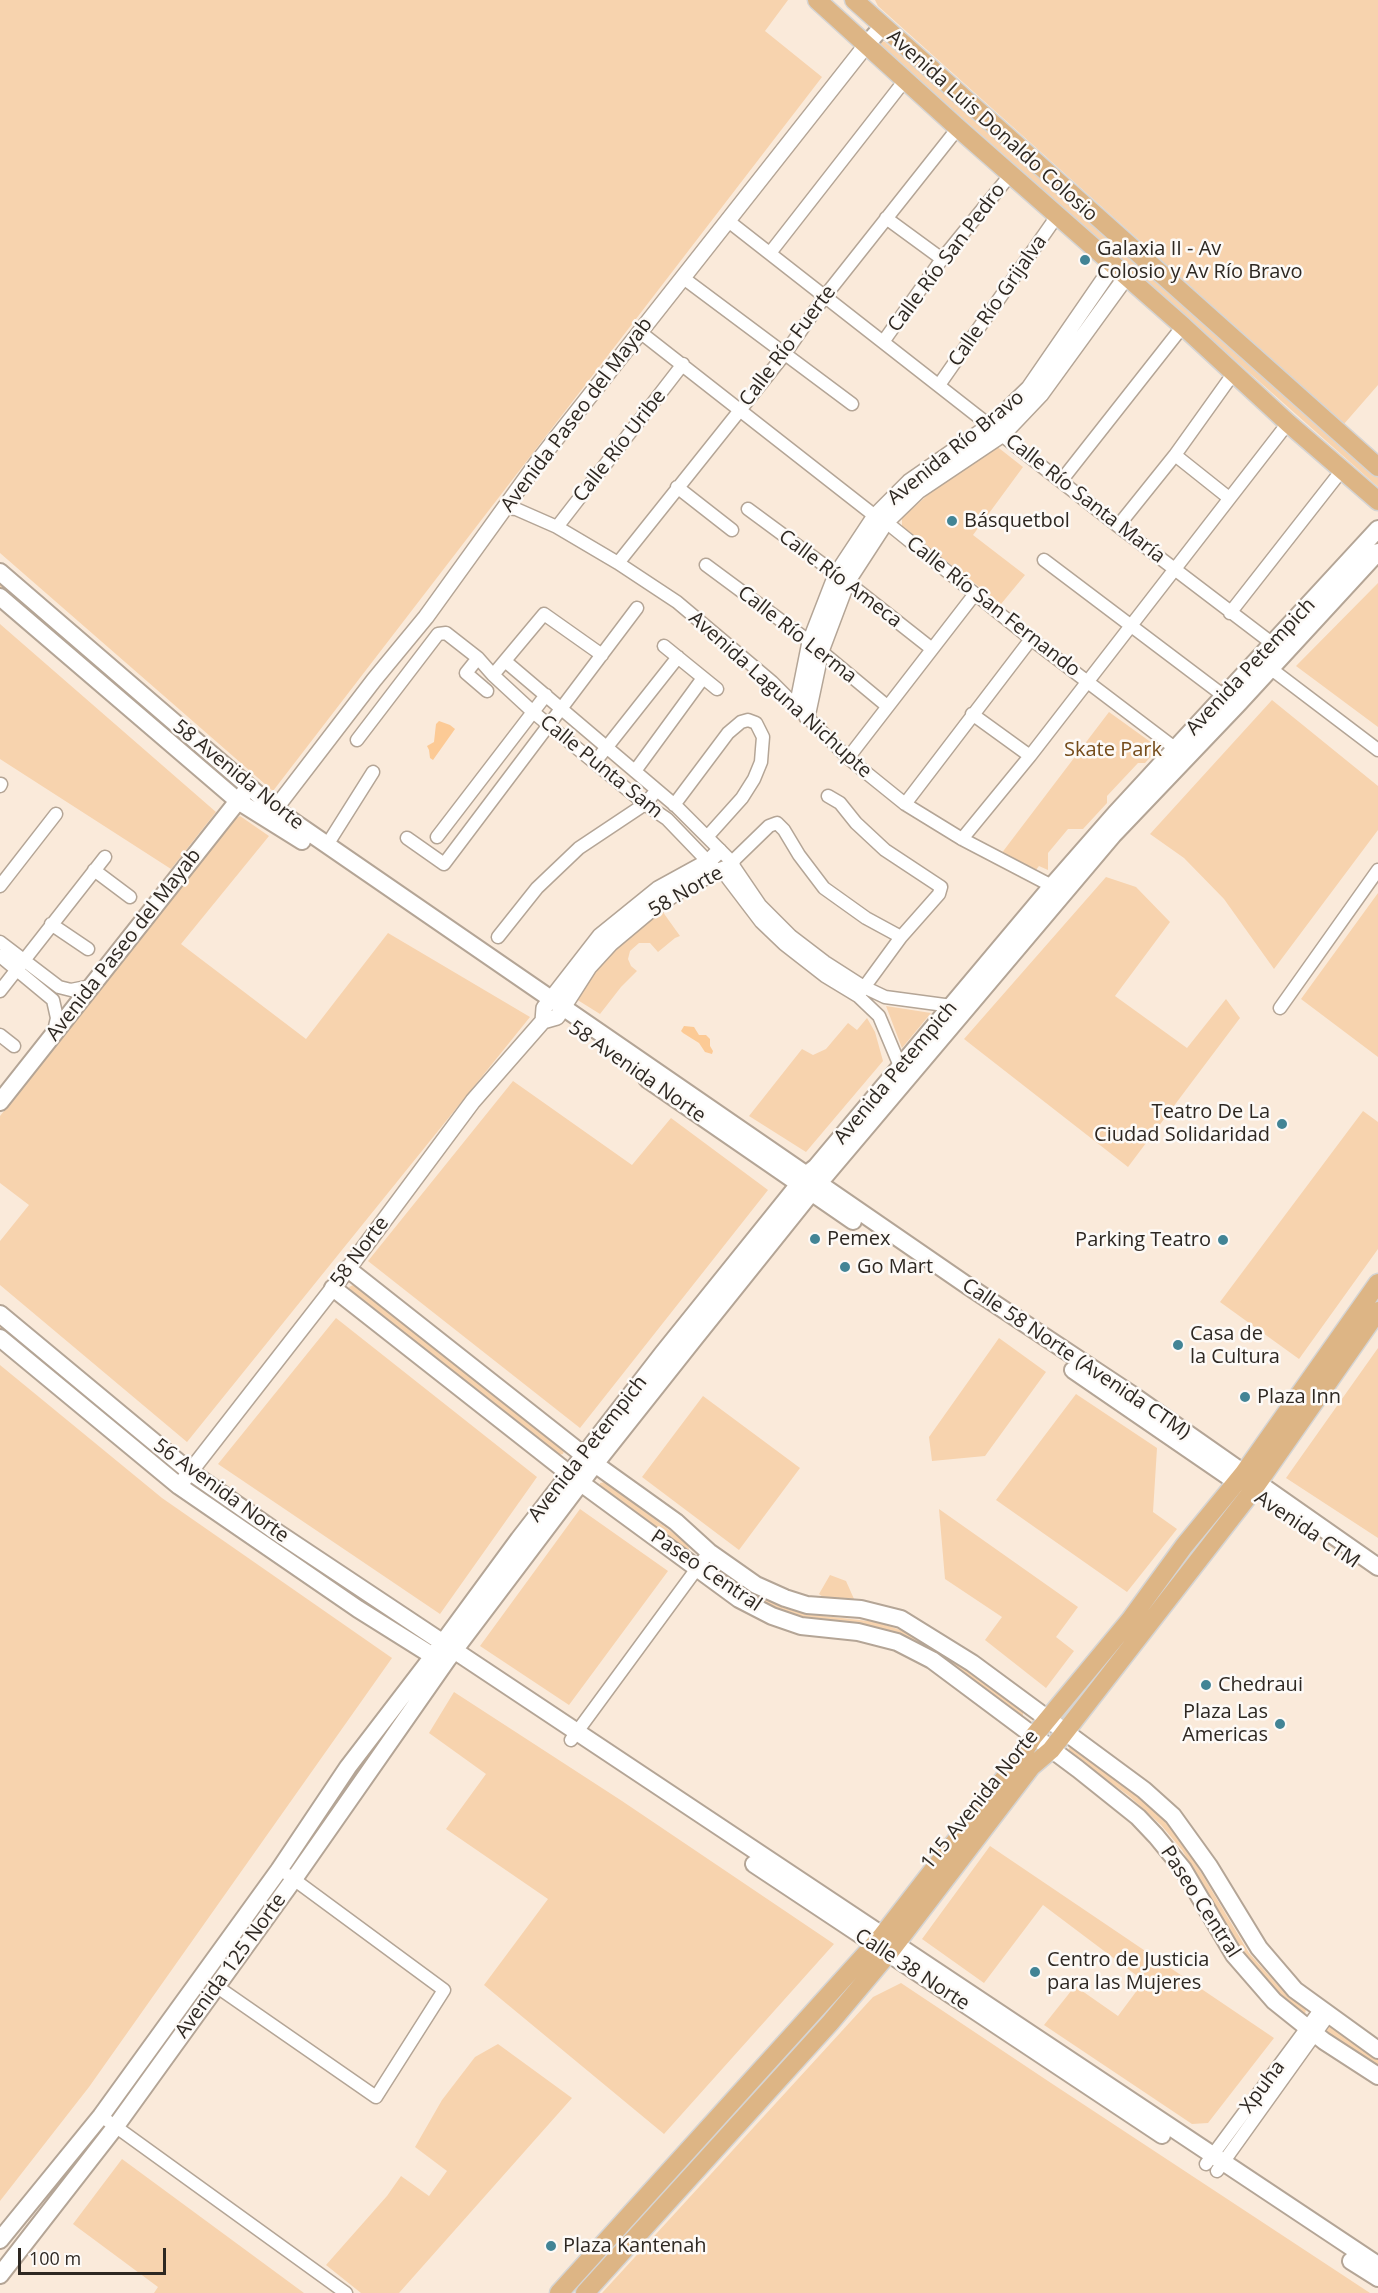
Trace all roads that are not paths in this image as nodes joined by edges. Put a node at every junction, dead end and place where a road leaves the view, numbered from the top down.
1 (818, 0) edge
2 (854, 0) edge
3 (883, 26) junction
4 (867, 44) junction
5 (905, 80) junction
6 (958, 128) junction
7 (1011, 174) junction
8 (1057, 216) junction
9 (886, 218) junction
10 (727, 220) junction
11 (770, 253) junction
12 (942, 259) junction
13 (1120, 271) junction
14 (682, 277) junction
15 (825, 296) junction
16 (1183, 326) junction
17 (640, 332) junction
18 (883, 342) junction
19 (784, 355) junction
20 (683, 364) junction
21 (1233, 374) junction
22 (939, 385) junction
23 (852, 404) dead end
24 (740, 410) junction
25 (1288, 423) junction
26 (997, 429) junction
27 (1175, 455) junction
28 (1378, 467) edge
29 (1342, 470) junction
30 (1061, 482) junction
31 (677, 487) junction
32 (1228, 498) junction
33 (1378, 501) edge
34 (506, 508) junction
35 (748, 509) dead end
36 (881, 519) junction
37 (1118, 526) junction
38 (557, 527) junction
39 (1378, 529) edge
40 (732, 530) dead end
41 (1378, 552) edge
42 (1044, 560) dead end
43 (618, 563) junction
44 (706, 565) dead end
45 (1174, 569) junction
46 (0, 572) edge
47 (842, 579) junction
48 (974, 595) junction
49 (0, 597) edge
50 (637, 608) dead end
51 (1230, 613) junction
52 (1132, 626) junction
53 (1031, 639) junction
54 (1273, 644) junction
55 (664, 646) dead end
56 (816, 646) junction
57 (932, 649) junction
58 (96, 655) junction
59 (602, 655) junction
60 (678, 657) junction
61 (478, 658) junction
62 (505, 661) junction
63 (84, 668) junction
64 (1270, 668) junction
65 (493, 675) junction
66 (703, 678) junction
67 (1088, 681) junction
68 (717, 689) dead end
69 (487, 691) dead end
70 (546, 695) junction
71 (1224, 696) junction
72 (887, 706) junction
73 (562, 709) junction
74 (533, 712) junction
75 (802, 712) junction
76 (972, 714) junction
77 (549, 725) junction
78 (357, 740) dead end
79 (607, 747) junction
80 (1176, 749) junction
81 (1378, 750) edge
82 (1030, 756) junction
83 (848, 758) junction
84 (595, 762) junction
85 (635, 771) junction
86 (373, 772) dead end
87 (657, 790) junction
88 (244, 794) junction
89 (828, 796) dead end
90 (645, 804) junction
91 (905, 804) junction
92 (674, 805) junction
93 (275, 809) junction
94 (56, 814) dead end
95 (437, 837) dead end
96 (707, 837) junction
97 (407, 838) dead end
98 (962, 839) junction
99 (327, 844) junction
100 (105, 857) dead end
101 (720, 862) junction
102 (94, 870) junction
103 (1378, 870) edge
104 (0, 886) edge
105 (1052, 886) junction
106 (130, 897) dead end
107 (51, 924) junction
108 (498, 937) dead end
109 (902, 937) junction
110 (0, 942) edge
111 (88, 949) dead end
112 (0, 956) edge
113 (21, 965) junction
114 (91, 986) junction
115 (48, 987) junction
116 (0, 991) edge
117 (861, 992) junction
118 (952, 1006) junction
119 (1280, 1008) dead end
120 (552, 1011) junction
121 (0, 1035) edge
122 (53, 1035) junction
123 (14, 1046) dead end
124 (900, 1066) junction
125 (0, 1102) edge
126 (809, 1183) junction
127 (348, 1269) junction
128 (1378, 1283) edge
129 (333, 1288) junction
130 (1378, 1311) edge
131 (0, 1314) edge
132 (0, 1338) edge
133 (589, 1460) junction
134 (189, 1471) junction
135 (575, 1479) junction
136 (1247, 1482) junction
137 (179, 1486) junction
138 (710, 1552) junction
139 (1378, 1568) edge
140 (696, 1569) junction
141 (1378, 1577) edge
142 (404, 1639) junction
143 (444, 1652) junction
144 (388, 1711) junction
145 (1049, 1720) junction
146 (1064, 1731) junction
147 (574, 1736) junction
148 (1033, 1737) junction
149 (1051, 1750) junction
150 (279, 1870) junction
151 (294, 1879) junction
152 (885, 1944) junction
153 (216, 1986) junction
154 (1324, 2013) junction
155 (1311, 2031) junction
156 (1378, 2050) edge
157 (1378, 2076) edge
158 (102, 2116) junction
159 (116, 2126) junction
160 (1214, 2163) junction
161 (626, 2234) junction
162 (0, 2241) edge
163 (1378, 2265) edge
164 (0, 2275) edge
165 (1378, 2278) edge
166 (346, 2293) edge
167 (559, 2293) edge
168 (585, 2293) edge

1 - 4 main road, Avenida Luis Donaldo Colosio
2 - 3 main road, Avenida Luis Donaldo Colosio
3 - 4 main road, Avenida Paseo del Mayab
3 - 28 main road, Avenida Luis Donaldo Colosio
4 - 5 main road, Avenida Luis Donaldo Colosio
4 - 10 street, Avenida Paseo del Mayab
5 - 6 main road, Avenida Luis Donaldo Colosio
5 - 11 street
6 - 7 main road, Avenida Luis Donaldo Colosio
6 - 9 street, Calle Río Fuerte
7 - 8 main road, Avenida Luis Donaldo Colosio
7 - 12 street, Calle Río San Pedro
8 - 13 main road, Avenida Luis Donaldo Colosio
8 - 22 street, Calle Río Grijalva
9 - 12 street
9 - 15 street, Calle Río Fuerte
10 - 11 street, Calle Río Santa María
10 - 14 street, Avenida Paseo del Mayab
11 - 15 street, Calle Río Santa María
12 - 18 street, Calle Río San Pedro
13 - 16 main road, Avenida Luis Donaldo Colosio
13 - 26 street, Avenida Río Bravo
14 - 17 street, Avenida Paseo del Mayab
14 - 19 street
15 - 18 street, Calle Río Santa María
15 - 19 street, Calle Río Fuerte
16 - 21 main road, Avenida Luis Donaldo Colosio
16 - 30 street
17 - 20 street, Calle Río San Fernando
17 - 34 street, Avenida Paseo del Mayab
18 - 22 street, Calle Río Santa María
19 - 23 street
19 - 24 street, Calle Río Fuerte
20 - 24 street, Calle Río San Fernando
20 - 38 street, Calle Río Uribe
21 - 25 main road, Avenida Luis Donaldo Colosio
21 - 27 street
22 - 26 street, Calle Río Santa María
24 - 31 street, Calle Río Fuerte
24 - 36 street, Calle Río San Fernando
25 - 29 main road, Avenida Luis Donaldo Colosio
25 - 32 street
26 - 30 street, Calle Río Santa María
26 - 36 street, Avenida Río Bravo
27 - 32 street
27 - 37 street
29 - 33 main road, Avenida Luis Donaldo Colosio
29 - 51 street
30 - 37 street, Calle Río Santa María
31 - 40 street
31 - 43 street, Calle Río Fuerte
32 - 45 street
34 - 38 street, Avenida Laguna Nichupte
34 - 93 street, Avenida Paseo del Mayab
35 - 47 street, Calle Río Ameca
36 - 47 street, Avenida Río Bravo
36 - 48 street, Calle Río San Fernando
37 - 45 street, Calle Río Santa María
38 - 43 street, Avenida Laguna Nichupte
39 - 54 main road, Avenida Petempich
41 - 64 main road, Avenida Petempich
42 - 52 street
43 - 75 street, Avenida Laguna Nichupte
44 - 56 street, Calle Río Lerma
45 - 51 street, Calle Río Santa María
45 - 52 street
46 - 58 main road, 58 Avenida Norte
47 - 56 street, Avenida Río Bravo
47 - 57 street, Calle Río Ameca
48 - 53 street, Calle Río San Fernando
48 - 57 street
49 - 63 main road, 58 Avenida Norte
50 - 59 street
51 - 54 street, Calle Río Santa María
52 - 67 street
52 - 71 street
53 - 67 street, Calle Río San Fernando
53 - 76 street
54 - 71 main road, Avenida Petempich
55 - 60 street
56 - 72 street, Calle Río Lerma
56 - 75 street, Avenida Río Bravo
57 - 72 street
58 - 63 main road
58 - 88 main road, 58 Avenida Norte
59 - 62 street
59 - 73 street
60 - 66 street
60 - 79 street
61 - 65 street, Calle Punta Sam
61 - 69 street
61 - 78 street, Calle Punta Sam
62 - 65 street
62 - 70 street, Calle Punta Sam
63 - 88 main road, 58 Avenida Norte
64 - 81 street
64 - 126 main road, Avenida Petempich
65 - 74 street, Calle Punta Sam
66 - 68 street
66 - 85 street
67 - 80 street, Calle Río San Fernando
67 - 82 street
70 - 73 street, Calle Punta Sam
70 - 74 street
71 - 80 main road, Avenida Petempich
72 - 83 street
73 - 77 street
73 - 79 street, Calle Punta Sam
74 - 77 street, Calle Punta Sam
74 - 95 street
75 - 83 street, Avenida Laguna Nichupte
76 - 82 street
76 - 91 street
77 - 84 street, Calle Punta Sam
77 - 97 street
79 - 84 street
79 - 85 street, Calle Punta Sam
80 - 105 main road, Avenida Petempich
82 - 98 street
83 - 91 street, Avenida Laguna Nichupte
84 - 90 street, Calle Punta Sam
85 - 87 street, Calle Punta Sam
86 - 99 street
87 - 90 street
87 - 92 street, Calle Punta Sam
88 - 93 main road, 58 Avenida Norte
88 - 114 main road, Avenida Paseo del Mayab
88 - 120 main road, 58 Avenida Norte
89 - 109 street
90 - 101 street, Calle Punta Sam
90 - 108 street
91 - 98 street, Avenida Laguna Nichupte
92 - 96 street, Calle Punta Sam
92 - 96 street
93 - 99 main road, 58 Avenida Norte
94 - 104 street
96 - 101 street, Calle Punta Sam
98 - 105 street, Avenida Laguna Nichupte
99 - 120 main road, 58 Avenida Norte
100 - 102 street
101 - 109 street
101 - 117 street, Calle Punta Sam
101 - 120 street, 58 Norte
102 - 106 street
102 - 107 street
103 - 119 street
105 - 118 main road, Avenida Petempich
107 - 111 street
107 - 113 street
109 - 117 street
110 - 113 street
112 - 113 street
113 - 115 street
113 - 116 street
114 - 115 street
114 - 122 main road, Avenida Paseo del Mayab
115 - 122 street
117 - 118 street, Calle Punta Sam
117 - 124 street, Calle Punta Sam
118 - 124 main road, Avenida Petempich
120 - 126 main road, 58 Avenida Norte
120 - 127 street, 58 Norte
121 - 123 street
122 - 125 main road, Avenida Paseo del Mayab
124 - 126 main road, Avenida Petempich
126 - 133 main road, Avenida Petempich
126 - 136 main road, Calle 58 Norte (Avenida CTM)
127 - 129 street, 58 Norte
127 - 133 main road, Paseo Central
128 - 136 main road, 115 Avenida Norte
129 - 134 street, 58 Norte
129 - 135 main road, Paseo Central
130 - 136 main road, 115 Avenida Norte
131 - 134 main road, 56 Avenida Norte
132 - 137 main road, 56 Avenida Norte
133 - 135 main road, Avenida Petempich
133 - 138 main road, Paseo Central
134 - 137 street, 58 Norte
134 - 143 main road, 56 Avenida Norte
135 - 140 main road, Paseo Central
135 - 143 main road, Avenida Petempich
136 - 139 main road, Avenida CTM
136 - 141 main road, Avenida CTM
136 - 145 main road, 115 Avenida Norte
136 - 146 main road, 115 Avenida Norte
137 - 142 main road, 56 Avenida Norte
138 - 140 street
138 - 145 main road, Paseo Central
140 - 147 street
140 - 148 main road, Paseo Central
142 - 143 main road, 56 Avenida Norte
142 - 144 main road
143 - 144 main road, Avenida 125 Norte
143 - 147 main road, Calle 38 Norte
143 - 151 main road, Avenida 125 Norte
144 - 150 main road, Avenida 125 Norte
145 - 146 main road, Paseo Central
145 - 148 main road, 115 Avenida Norte
146 - 149 main road, 115 Avenida Norte
146 - 154 main road, Paseo Central
147 - 152 main road, Calle 38 Norte
148 - 149 main road, Paseo Central
148 - 152 main road, 115 Avenida Norte
149 - 152 main road, 115 Avenida Norte
149 - 155 main road, Paseo Central
150 - 151 street
150 - 158 main road, Avenida 125 Norte
151 - 153 main road, Avenida 125 Norte
151 - 153 street
152 - 160 main road, Calle 38 Norte
152 - 161 main road, 115 Avenida Norte
153 - 159 main road, Avenida 125 Norte
154 - 155 street, Xpuha
154 - 156 main road, Paseo Central
155 - 157 main road, Paseo Central
155 - 160 street, Xpuha
158 - 159 street
158 - 162 main road, Avenida 125 Norte
159 - 164 main road, Avenida 125 Norte
159 - 166 street
160 - 163 main road, Calle 38 Norte
160 - 165 main road, Calle 38 Norte
161 - 167 main road, 115 Avenida Norte
161 - 168 main road, 115 Avenida Norte

